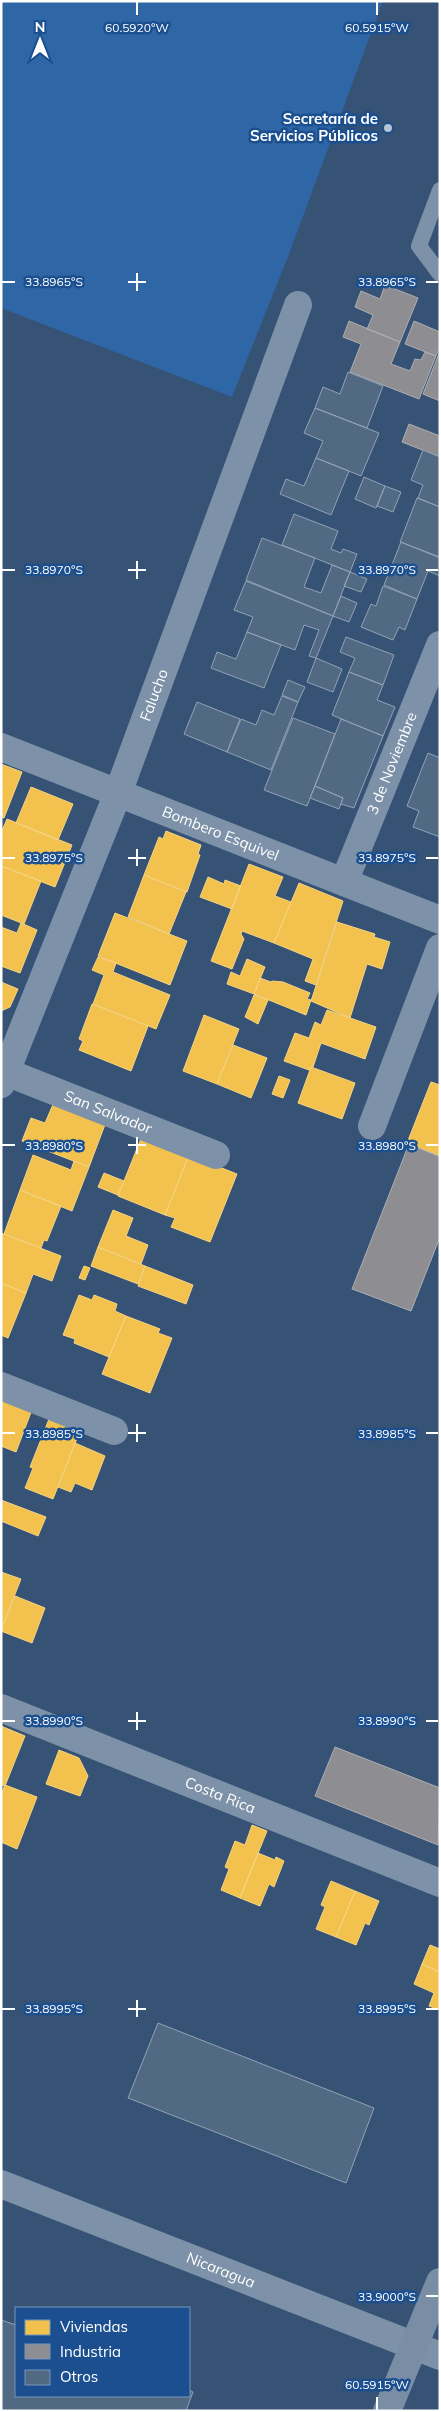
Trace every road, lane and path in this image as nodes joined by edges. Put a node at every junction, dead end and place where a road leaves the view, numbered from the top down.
1 (440, 190) edge
2 (440, 274) edge
3 (298, 305) dead end
4 (440, 645) edge
5 (1, 746) edge
6 (118, 793) junction
7 (344, 882) junction
8 (440, 920) edge
9 (440, 948) edge
10 (3, 1075) edge
11 (372, 1126) dead end
12 (216, 1155) dead end
13 (1, 1386) edge
14 (114, 1431) dead end
15 (1, 1708) edge
16 (440, 1883) edge
17 (1, 2184) edge
18 (440, 2282) edge
19 (414, 2345) junction
20 (440, 2356) edge
21 (387, 2411) edge

1 - 2 lane
3 - 6 street, Falucho
4 - 7 street, 3 de Noviembre
5 - 6 street, Bombero Esquivel
6 - 7 street, Bombero Esquivel
6 - 10 street, Falucho
7 - 8 street, Bombero Esquivel
9 - 11 street
10 - 12 street, San Salvador
13 - 14 street
15 - 16 street, Costa Rica
17 - 19 street, Nicaragua
18 - 19 main road
19 - 20 street, Nicaragua
19 - 21 main road

